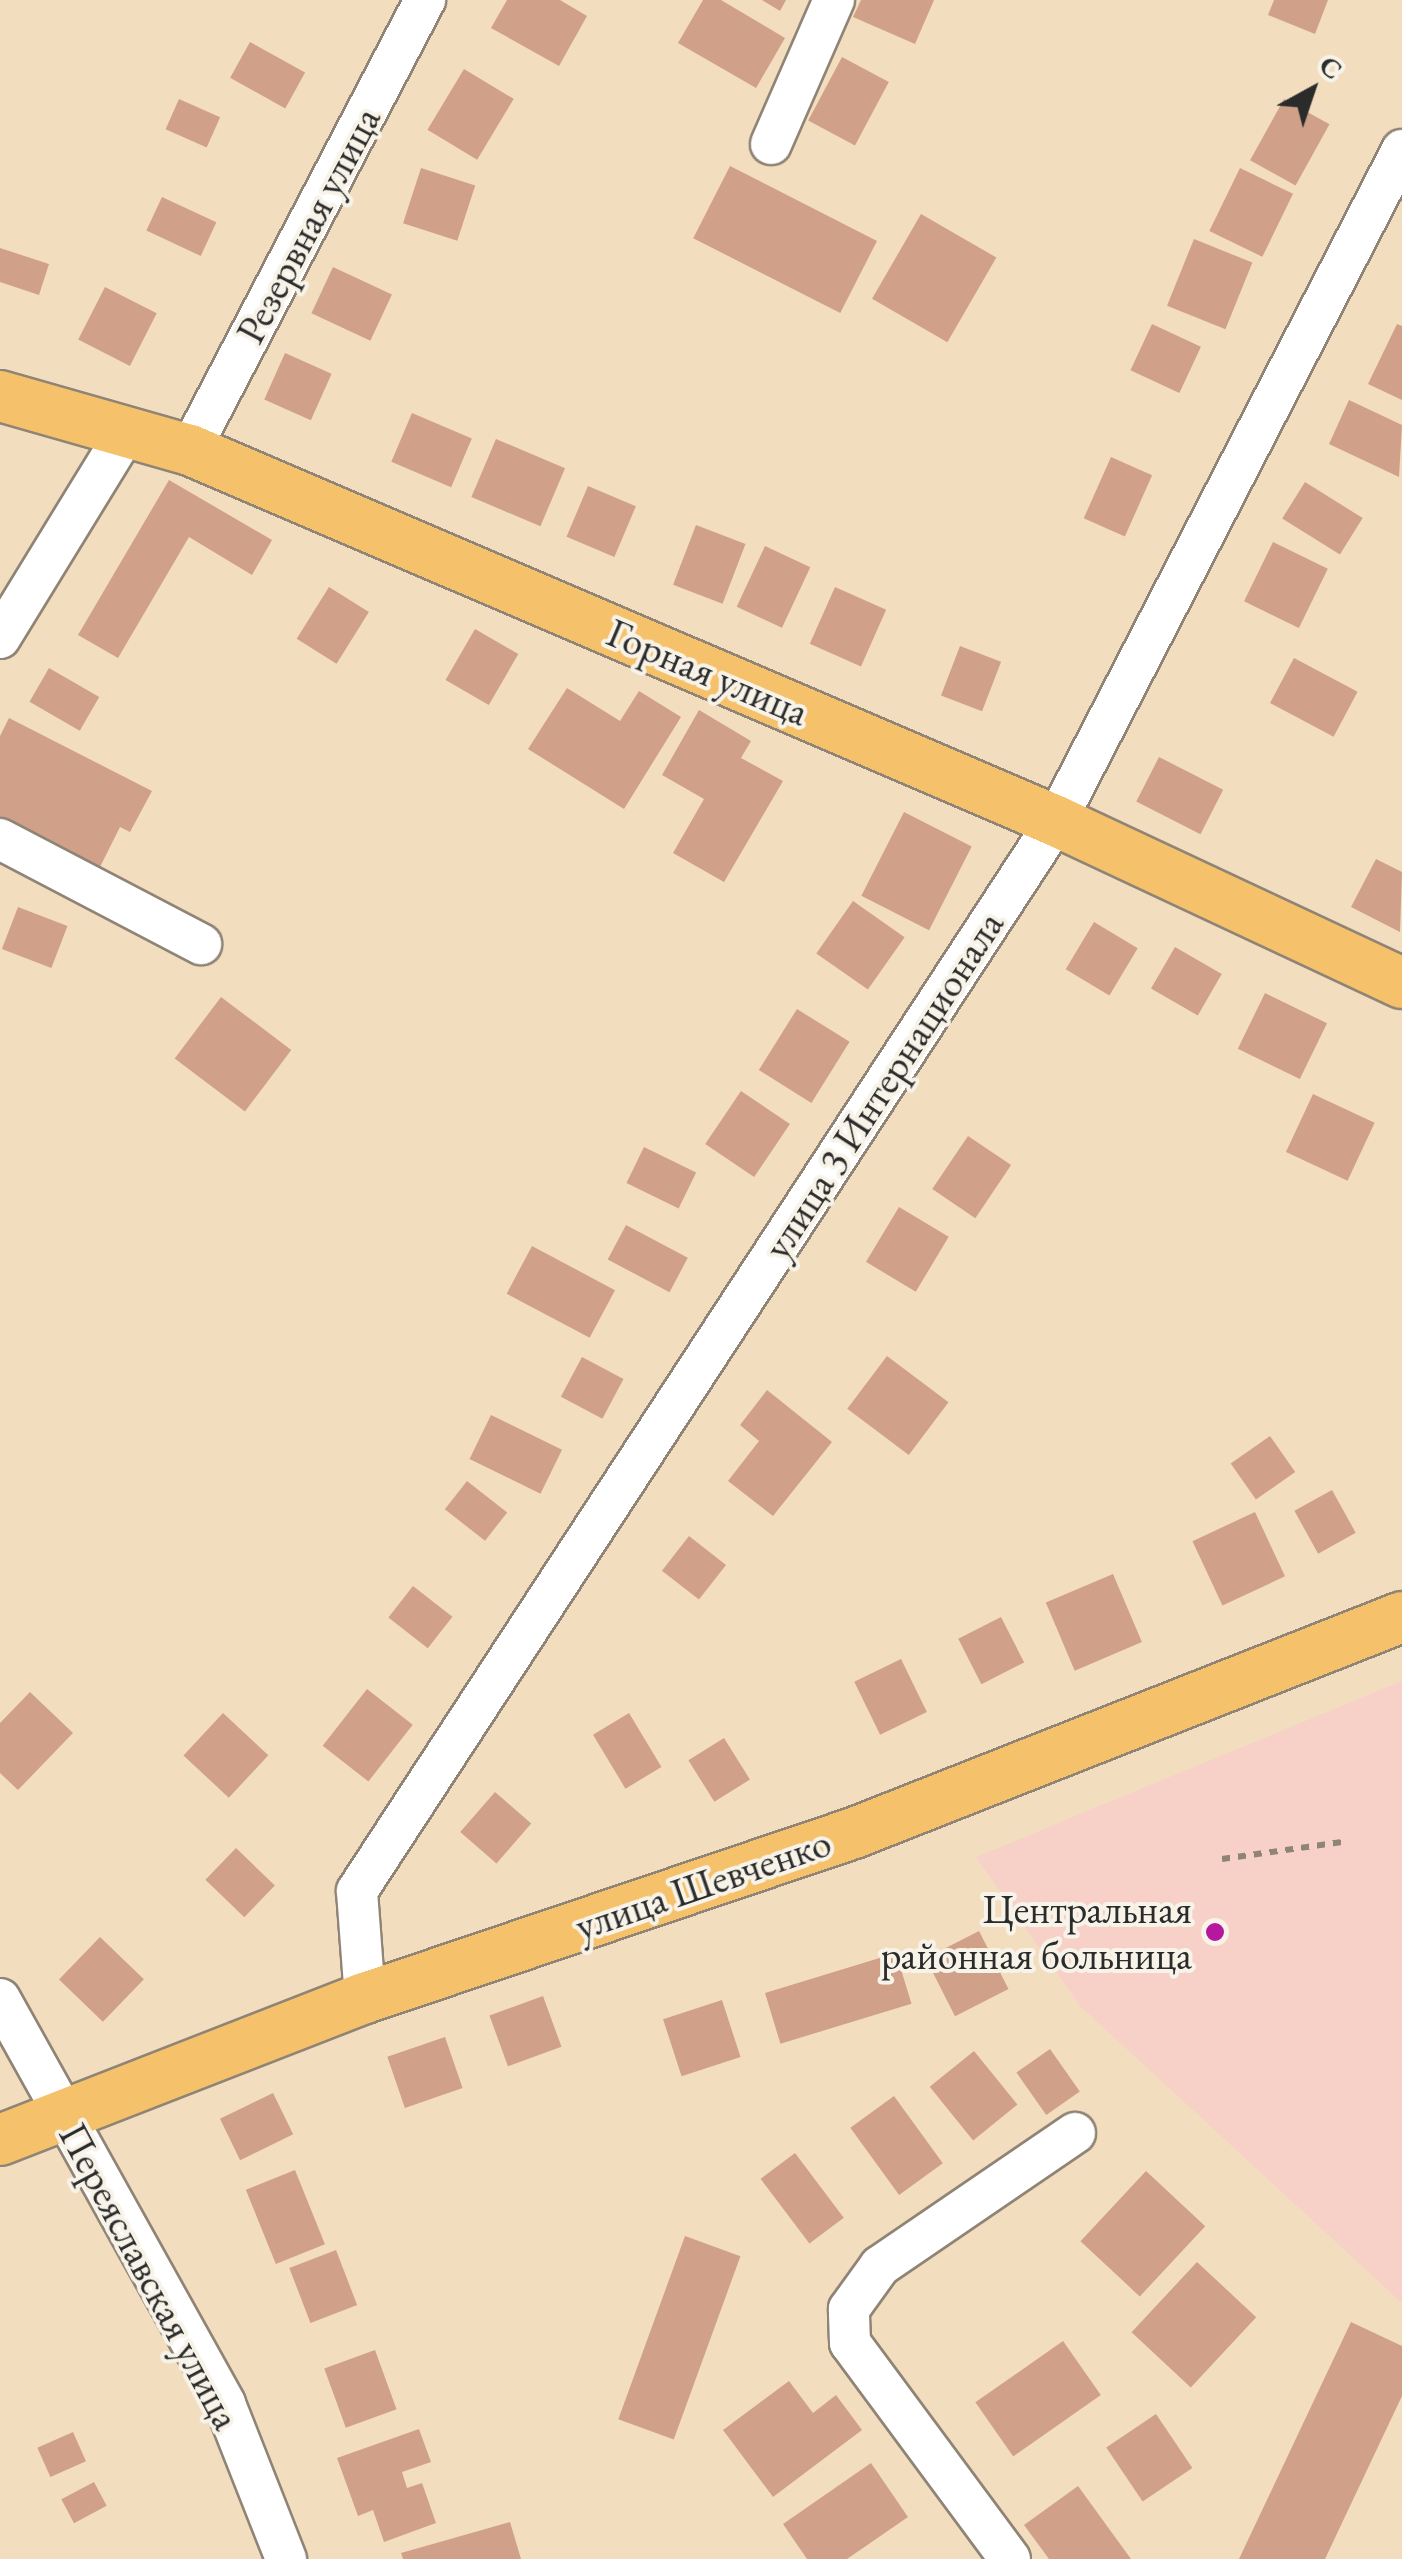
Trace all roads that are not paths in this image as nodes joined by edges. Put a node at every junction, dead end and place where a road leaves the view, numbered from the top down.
1 (425, 0) edge
2 (834, 0) edge
3 (772, 144) dead end
4 (1402, 150) edge
5 (0, 396) edge
6 (125, 434) junction
7 (190, 450) junction
8 (0, 638) edge
9 (1056, 821) junction
10 (0, 840) edge
11 (201, 944) dead end
12 (1402, 983) edge
13 (1402, 1618) edge
14 (365, 1998) junction
15 (0, 1999) edge
16 (64, 2114) junction
17 (1076, 2133) dead end
18 (0, 2140) edge
19 (286, 2559) edge
20 (1010, 2559) edge

1 - 7 street, Резервная улица
2 - 3 street
4 - 9 street, улица 3 Интернационала
5 - 6 main road, Горная улица
6 - 7 main road, Горная улица
6 - 8 street
7 - 9 main road, Горная улица
9 - 12 main road, Горная улица
9 - 14 street, улица 3 Интернационала
10 - 11 street
13 - 14 main road, улица Шевченко
14 - 16 main road, улица Шевченко
15 - 16 street, Переяславская улица
16 - 18 main road, улица Шевченко
16 - 19 street, Переяславская улица
17 - 20 street

